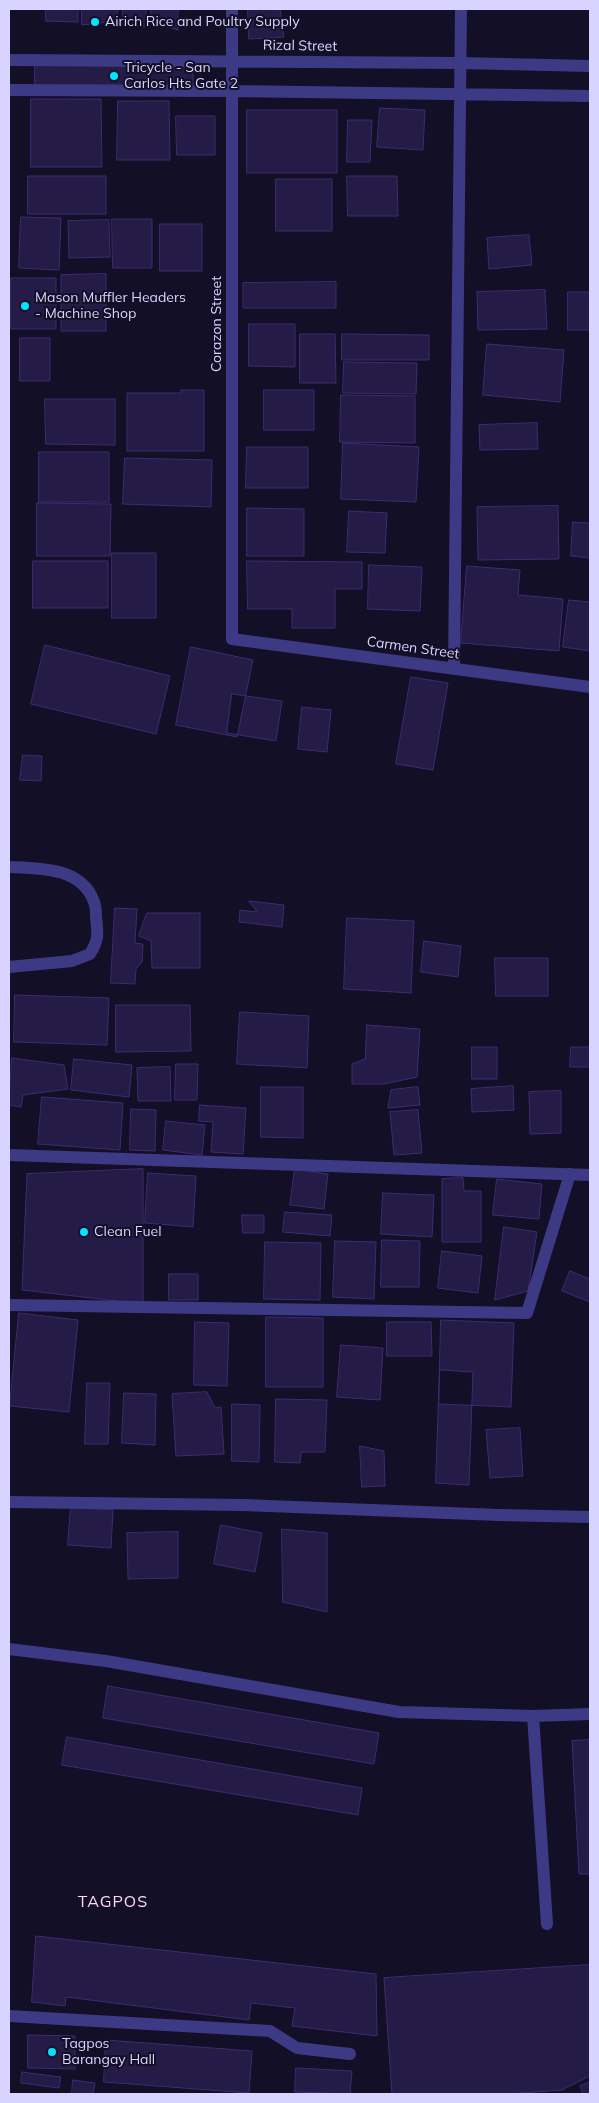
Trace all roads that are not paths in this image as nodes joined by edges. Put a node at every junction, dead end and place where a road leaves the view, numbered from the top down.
1 (232, 9) edge
2 (461, 9) edge
3 (9, 60) edge
4 (232, 61) junction
5 (461, 63) junction
6 (590, 66) edge
7 (9, 90) edge
8 (231, 91) junction
9 (461, 96) junction
10 (590, 96) edge
11 (232, 639) joint
12 (454, 669) junction
13 (590, 687) edge
14 (9, 867) edge
15 (9, 967) edge
16 (9, 1155) edge
17 (570, 1174) junction
18 (590, 1174) edge
19 (9, 1305) edge
20 (9, 1502) edge
21 (590, 1517) edge
22 (9, 1650) edge
23 (590, 1714) edge
24 (533, 1716) junction
25 (546, 1924) dead end
26 (9, 2016) edge
27 (350, 2054) dead end

1 - 4 street, Corazon Street
2 - 5 street
3 - 4 street, Rizal Street
4 - 5 street, Rizal Street
4 - 8 street, Corazon Street
5 - 6 street, Rizal Street
5 - 9 street
7 - 8 street
8 - 9 street
8 - 11 street, Corazon Street
9 - 10 street
9 - 12 street
11 - 12 street, Carmen Street
12 - 13 street, Carmen Street
14 - 15 street
16 - 17 street
17 - 18 street
17 - 19 street
20 - 21 street
22 - 24 street
23 - 24 street
24 - 25 street
26 - 27 street

